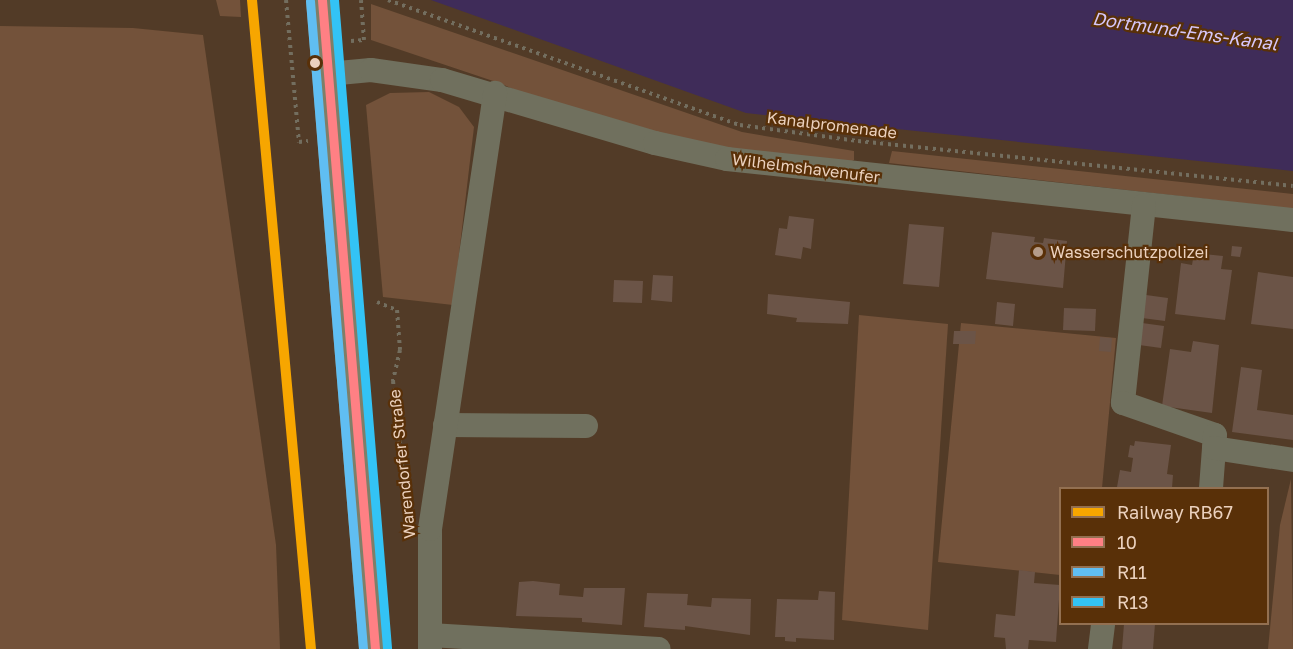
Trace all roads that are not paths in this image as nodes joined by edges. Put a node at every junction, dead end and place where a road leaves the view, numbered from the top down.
1 (322, 0) edge
2 (328, 74) junction
3 (495, 93) junction
4 (1144, 205) junction
5 (1293, 220) edge
6 (445, 425) junction
7 (586, 426) dead end
8 (1214, 448) junction
9 (1293, 460) edge
10 (1211, 487) edge
11 (1103, 625) edge
12 (430, 642) edge
13 (375, 649) edge
14 (659, 649) edge
15 (1100, 649) edge

1 - 2 main road
2 - 3 street, Wilhelmshavenufer
2 - 13 main road
3 - 4 street, Wilhelmshavenufer
3 - 6 street, Warendorfer Straße
4 - 5 street, Wilhelmshavenufer
4 - 8 street
6 - 7 street
6 - 12 street, Warendorfer Straße
8 - 9 street
8 - 10 street
11 - 15 street
12 - 14 street, Warendorfer Straße

